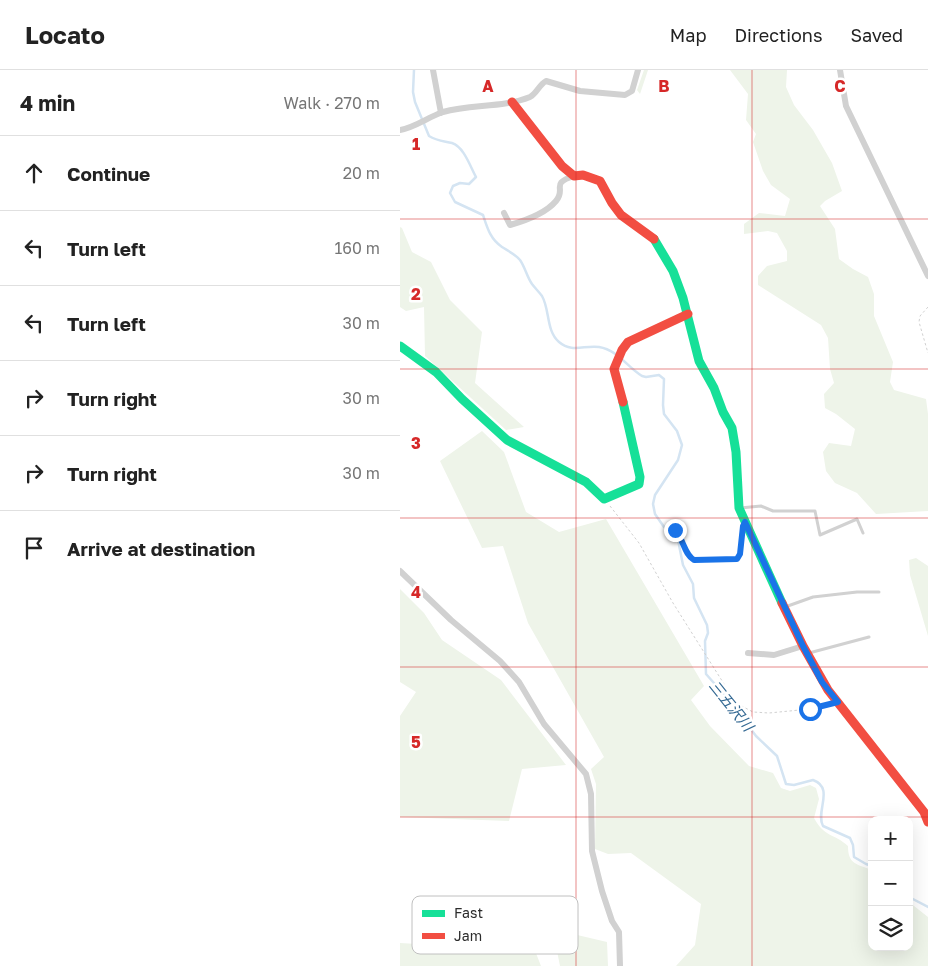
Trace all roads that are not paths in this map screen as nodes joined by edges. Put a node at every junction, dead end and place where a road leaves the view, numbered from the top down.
1 (433, 70) edge
2 (638, 70) edge
3 (840, 70) edge
4 (512, 102) junction
5 (441, 113) junction
6 (400, 130) edge
7 (574, 176) junction
8 (504, 213) dead end
9 (928, 276) edge
10 (688, 314) junction
11 (400, 346) edge
12 (739, 508) junction
13 (862, 533) dead end
14 (400, 571) edge
15 (879, 592) dead end
16 (784, 608) junction
17 (869, 637) dead end
18 (805, 649) junction
19 (748, 653) dead end
20 (928, 822) edge
21 (620, 966) edge

1 - 5 street
2 - 4 street
3 - 9 street
4 - 5 street
4 - 7 street
5 - 6 street
7 - 8 street
7 - 10 street
10 - 11 street
10 - 12 street
12 - 13 lane
12 - 16 street
14 - 21 street
15 - 16 lane
16 - 18 street
17 - 18 lane
18 - 19 street
18 - 20 street

